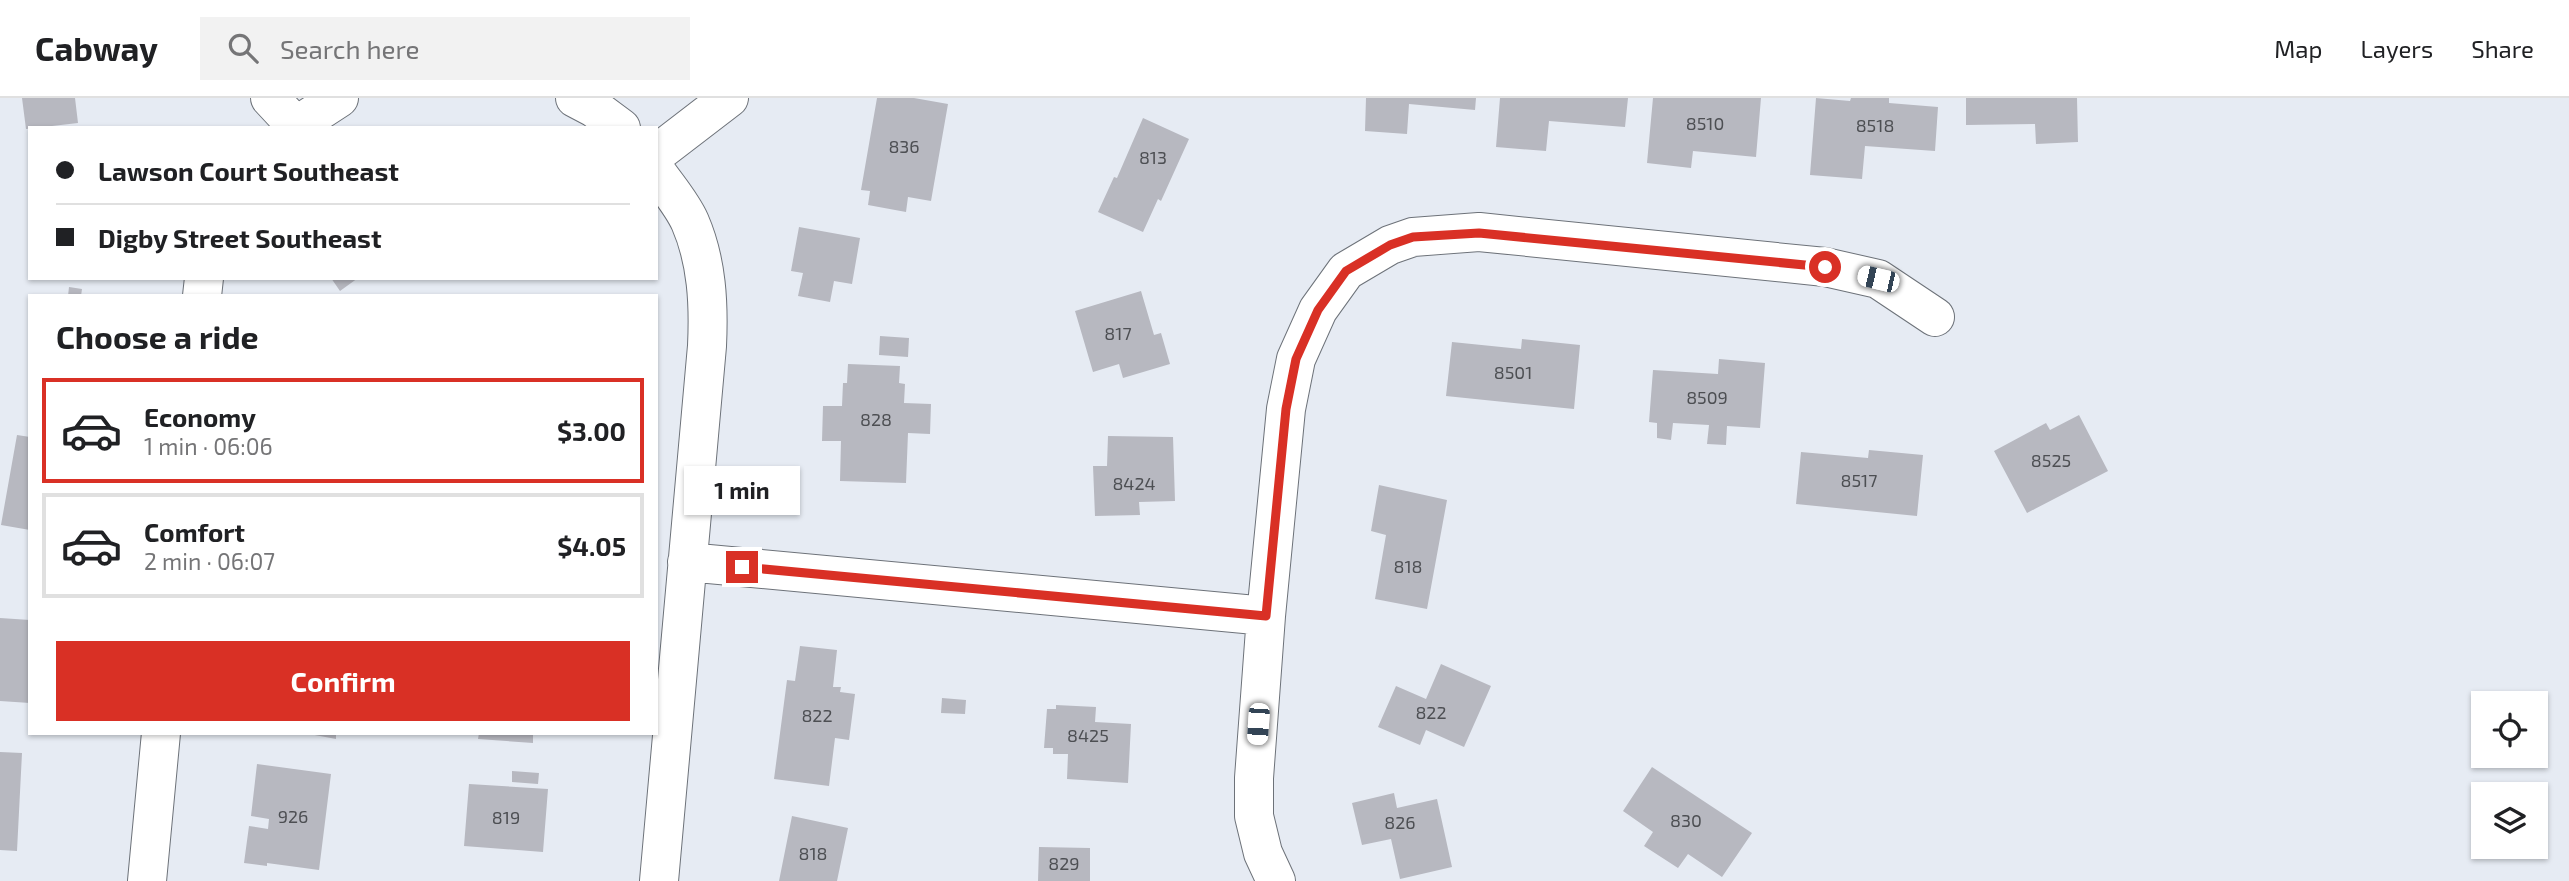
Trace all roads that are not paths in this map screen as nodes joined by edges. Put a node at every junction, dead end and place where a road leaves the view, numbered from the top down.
1 (270, 98) edge
2 (339, 98) edge
3 (575, 98) edge
4 (729, 98) edge
5 (294, 126) edge
6 (297, 126) edge
7 (618, 126) edge
8 (658, 152) edge
9 (658, 174) edge
10 (1935, 317) dead end
11 (687, 562) junction
12 (1266, 616) junction
13 (161, 735) edge
14 (147, 881) edge
15 (659, 881) edge
16 (1276, 881) edge

1 - 5 street
2 - 6 street
3 - 7 street
4 - 8 street
9 - 11 street
10 - 12 street
11 - 12 street
11 - 15 street
12 - 16 street
13 - 14 street

